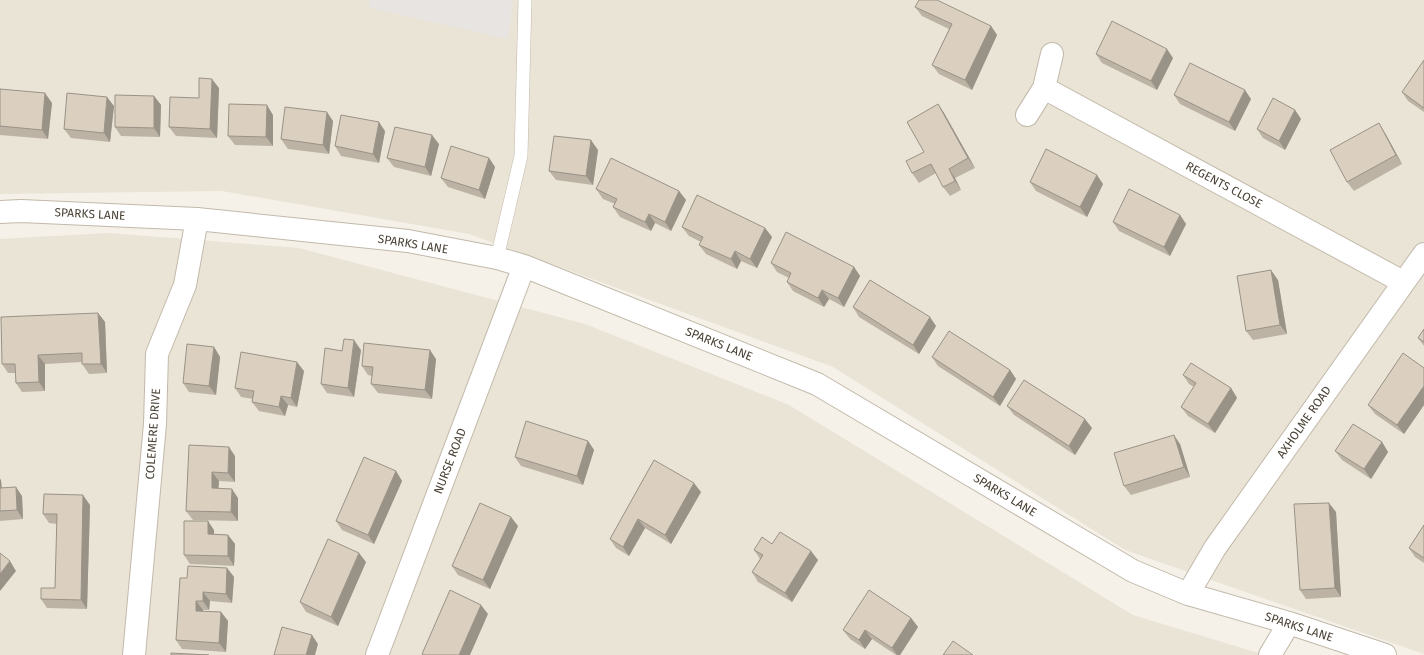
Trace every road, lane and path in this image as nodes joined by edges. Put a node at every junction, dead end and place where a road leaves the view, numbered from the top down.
1 (525, 0) edge
2 (1052, 54) dead end
3 (1044, 88) junction
4 (1027, 115) dead end
5 (0, 212) edge
6 (197, 219) junction
7 (1424, 254) edge
8 (497, 258) junction
9 (524, 266) junction
10 (1404, 282) junction
11 (1188, 594) junction
12 (1289, 623) junction
13 (134, 655) edge
14 (377, 655) edge
15 (1270, 655) edge
16 (1385, 655) edge

1 - 8 lane
2 - 3 street
3 - 4 street
3 - 10 street, REGENTS CLOSE
5 - 6 street, SPARKS LANE
6 - 8 street, SPARKS LANE
6 - 13 street, COLEMERE DRIVE
7 - 10 street, AXHOLME ROAD
8 - 9 street, SPARKS LANE
9 - 11 street, SPARKS LANE
9 - 14 street, NURSE ROAD
10 - 11 street, AXHOLME ROAD
11 - 12 street, SPARKS LANE
12 - 15 street
12 - 16 street, SPARKS LANE

